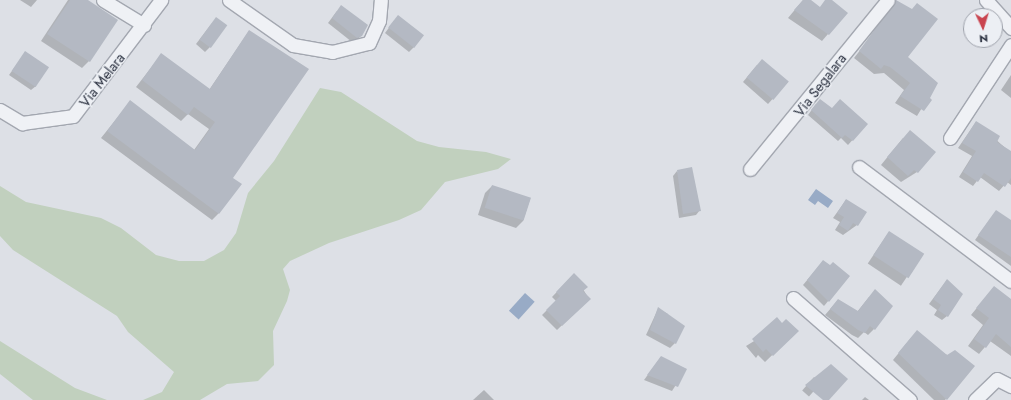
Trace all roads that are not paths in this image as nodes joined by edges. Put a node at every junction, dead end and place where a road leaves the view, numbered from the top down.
1 (103, 0) edge
2 (161, 0) edge
3 (229, 0) edge
4 (381, 0) edge
5 (888, 0) edge
6 (986, 0) edge
7 (144, 25) junction
8 (1011, 28) edge
9 (1011, 45) edge
10 (0, 110) edge
11 (950, 138) dead end
12 (859, 167) dead end
13 (750, 169) dead end
14 (1011, 281) edge
15 (793, 298) dead end
16 (1011, 386) edge
17 (910, 400) edge
18 (976, 400) edge

1 - 7 street
2 - 7 street, Via Melara
3 - 4 street
5 - 13 street, Via Segalara
6 - 8 street
7 - 10 street, Via Melara
9 - 11 street
12 - 14 street
15 - 17 street
16 - 18 street

